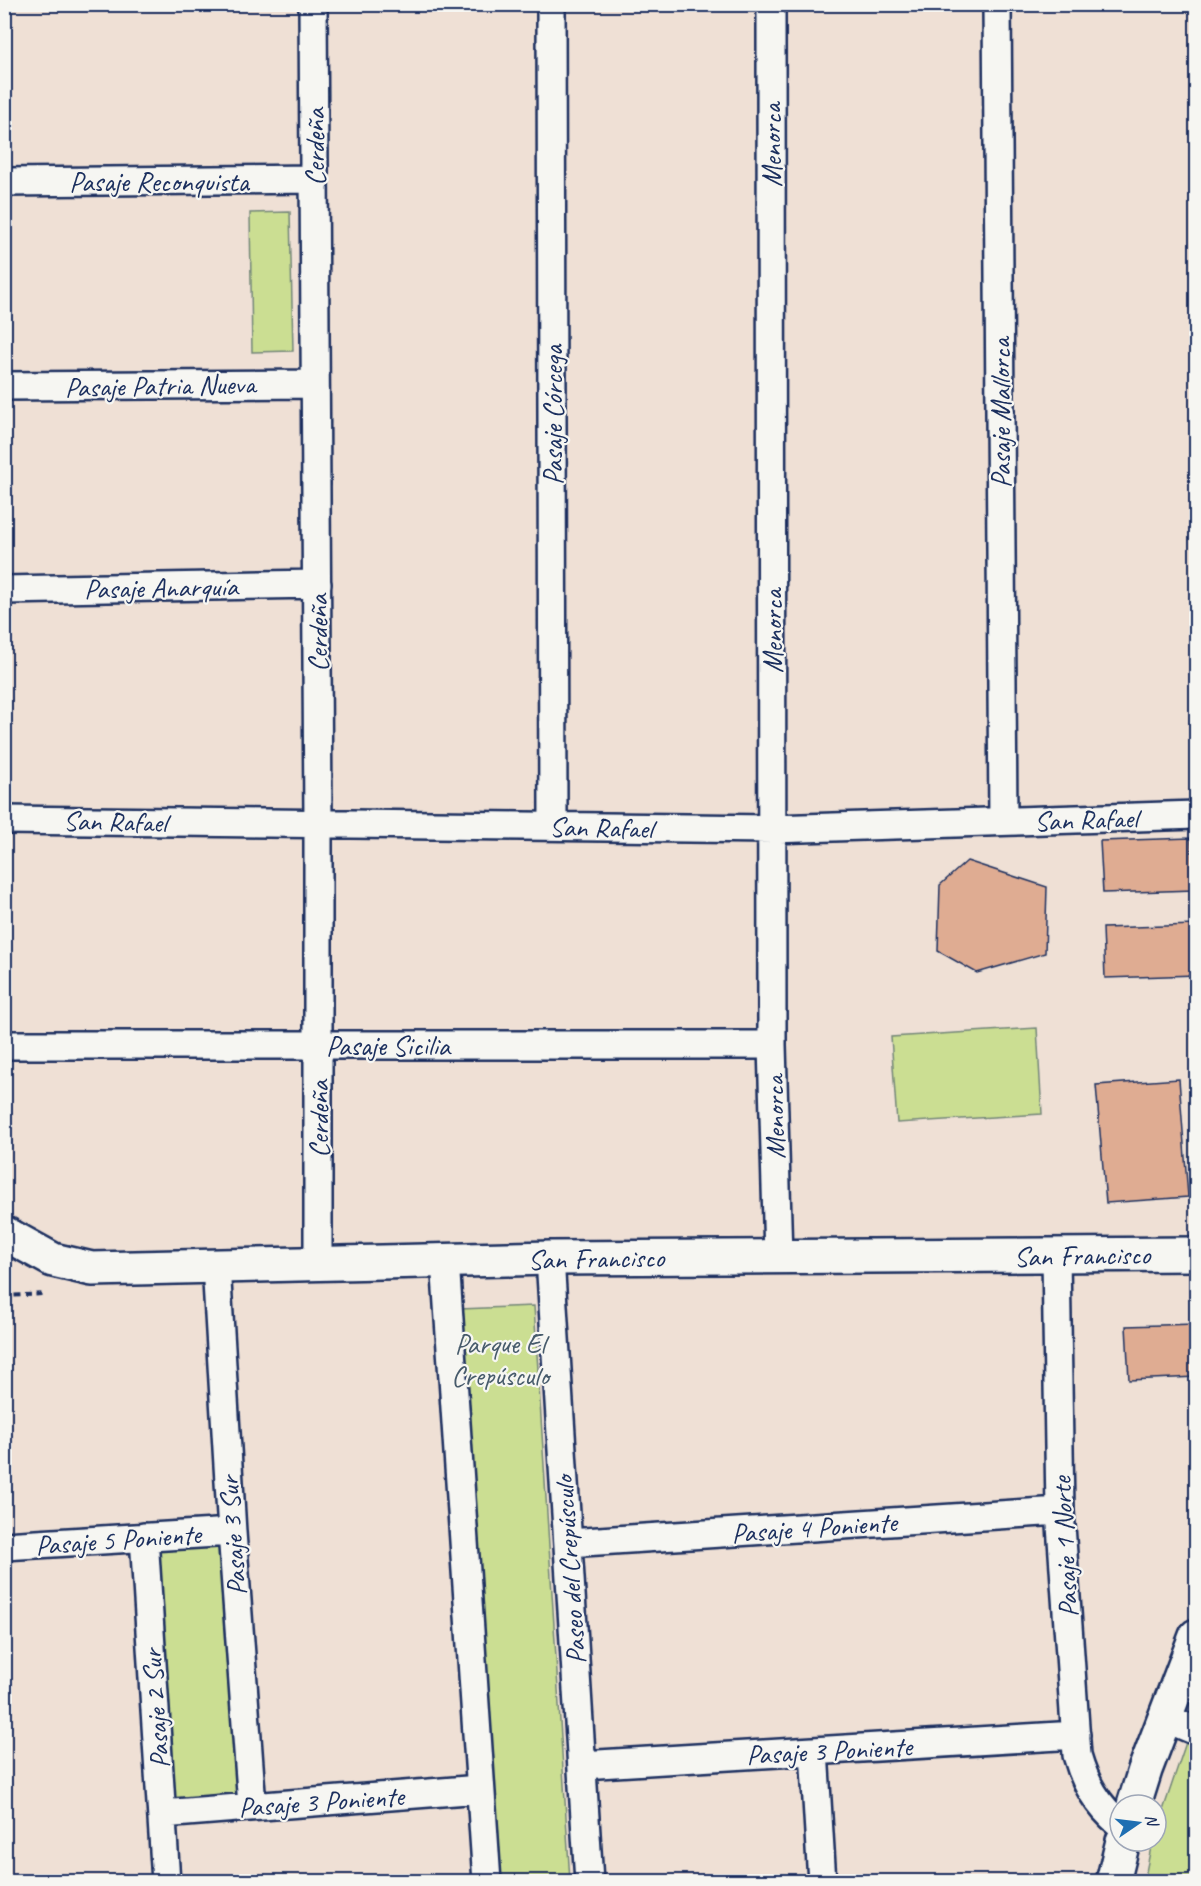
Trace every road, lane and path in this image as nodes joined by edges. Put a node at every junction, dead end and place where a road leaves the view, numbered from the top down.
1 (313, 4) edge
2 (551, 4) edge
3 (771, 4) edge
4 (997, 4) edge
5 (314, 179) junction
6 (4, 182) edge
7 (315, 384) junction
8 (4, 386) edge
9 (317, 584) junction
10 (4, 590) edge
11 (1197, 815) edge
12 (4, 820) edge
13 (1003, 821) junction
14 (318, 824) junction
15 (553, 826) junction
16 (772, 829) junction
17 (4, 1045) edge
18 (318, 1045) junction
19 (772, 1045) junction
20 (4, 1233) edge
21 (1197, 1254) edge
22 (1056, 1256) junction
23 (778, 1257) junction
24 (550, 1258) junction
25 (445, 1260) junction
26 (318, 1262) junction
27 (216, 1265) junction
28 (1060, 1511) junction
29 (231, 1532) junction
30 (144, 1537) junction
31 (568, 1543) junction
32 (4, 1546) edge
33 (1197, 1636) edge
34 (1165, 1719) junction
35 (1197, 1731) edge
36 (1076, 1736) junction
37 (814, 1751) junction
38 (582, 1765) junction
39 (480, 1789) junction
40 (1138, 1793) edge
41 (252, 1806) junction
42 (1108, 1813) edge
43 (162, 1814) junction
44 (1120, 1853) edge
45 (166, 1881) edge
46 (487, 1881) edge
47 (589, 1881) edge
48 (822, 1881) edge
49 (1113, 1881) edge

1 - 5 street, Cerdeña
2 - 15 street, Pasaje Córcega
3 - 16 street, Menorca
4 - 13 street, Pasaje Mallorca
5 - 6 street, Pasaje Reconquista
5 - 7 street, Cerdeña
7 - 8 street, Pasaje Patria Nueva
7 - 9 street, Cerdeña
9 - 10 street, Pasaje Anarquía
9 - 14 street, Cerdeña
11 - 13 street, San Rafael
12 - 14 street, San Rafael
13 - 16 street, San Rafael
14 - 15 street, San Rafael
14 - 18 street, Cerdeña
15 - 16 street, San Rafael
16 - 19 street, Menorca
17 - 18 street, Pasaje Sicilia
18 - 19 street, Pasaje Sicilia
18 - 26 street, Cerdeña
19 - 23 street, Menorca
20 - 27 main road, San Francisco
21 - 22 main road, San Francisco
22 - 23 main road, San Francisco
22 - 28 street, Pasaje 1 Norte
23 - 24 main road, San Francisco
24 - 25 main road, San Francisco
24 - 31 street, Paseo del Crepúsculo
25 - 26 main road, San Francisco
25 - 39 street
26 - 27 main road, San Francisco
27 - 29 street, Pasaje 3 Sur
28 - 31 street, Pasaje 4 Poniente
28 - 36 street, Pasaje 1 Norte
29 - 30 street, Pasaje 5 Poniente
29 - 41 street, Pasaje 3 Sur
30 - 32 street, Pasaje 5 Poniente
30 - 43 street, Pasaje 2 Sur
31 - 38 street, Paseo del Crepúsculo
33 - 34 main road
34 - 35 street
34 - 40 main road
36 - 37 street, Pasaje 3 Poniente
36 - 42 street, Pasaje 1 Norte
37 - 38 street, Pasaje 3 Poniente
37 - 48 street
38 - 47 street, Paseo del Crepúsculo
39 - 41 street, Pasaje 3 Poniente
39 - 46 street
41 - 43 street, Pasaje 3 Poniente
43 - 45 street, Pasaje 2 Sur
44 - 49 main road

